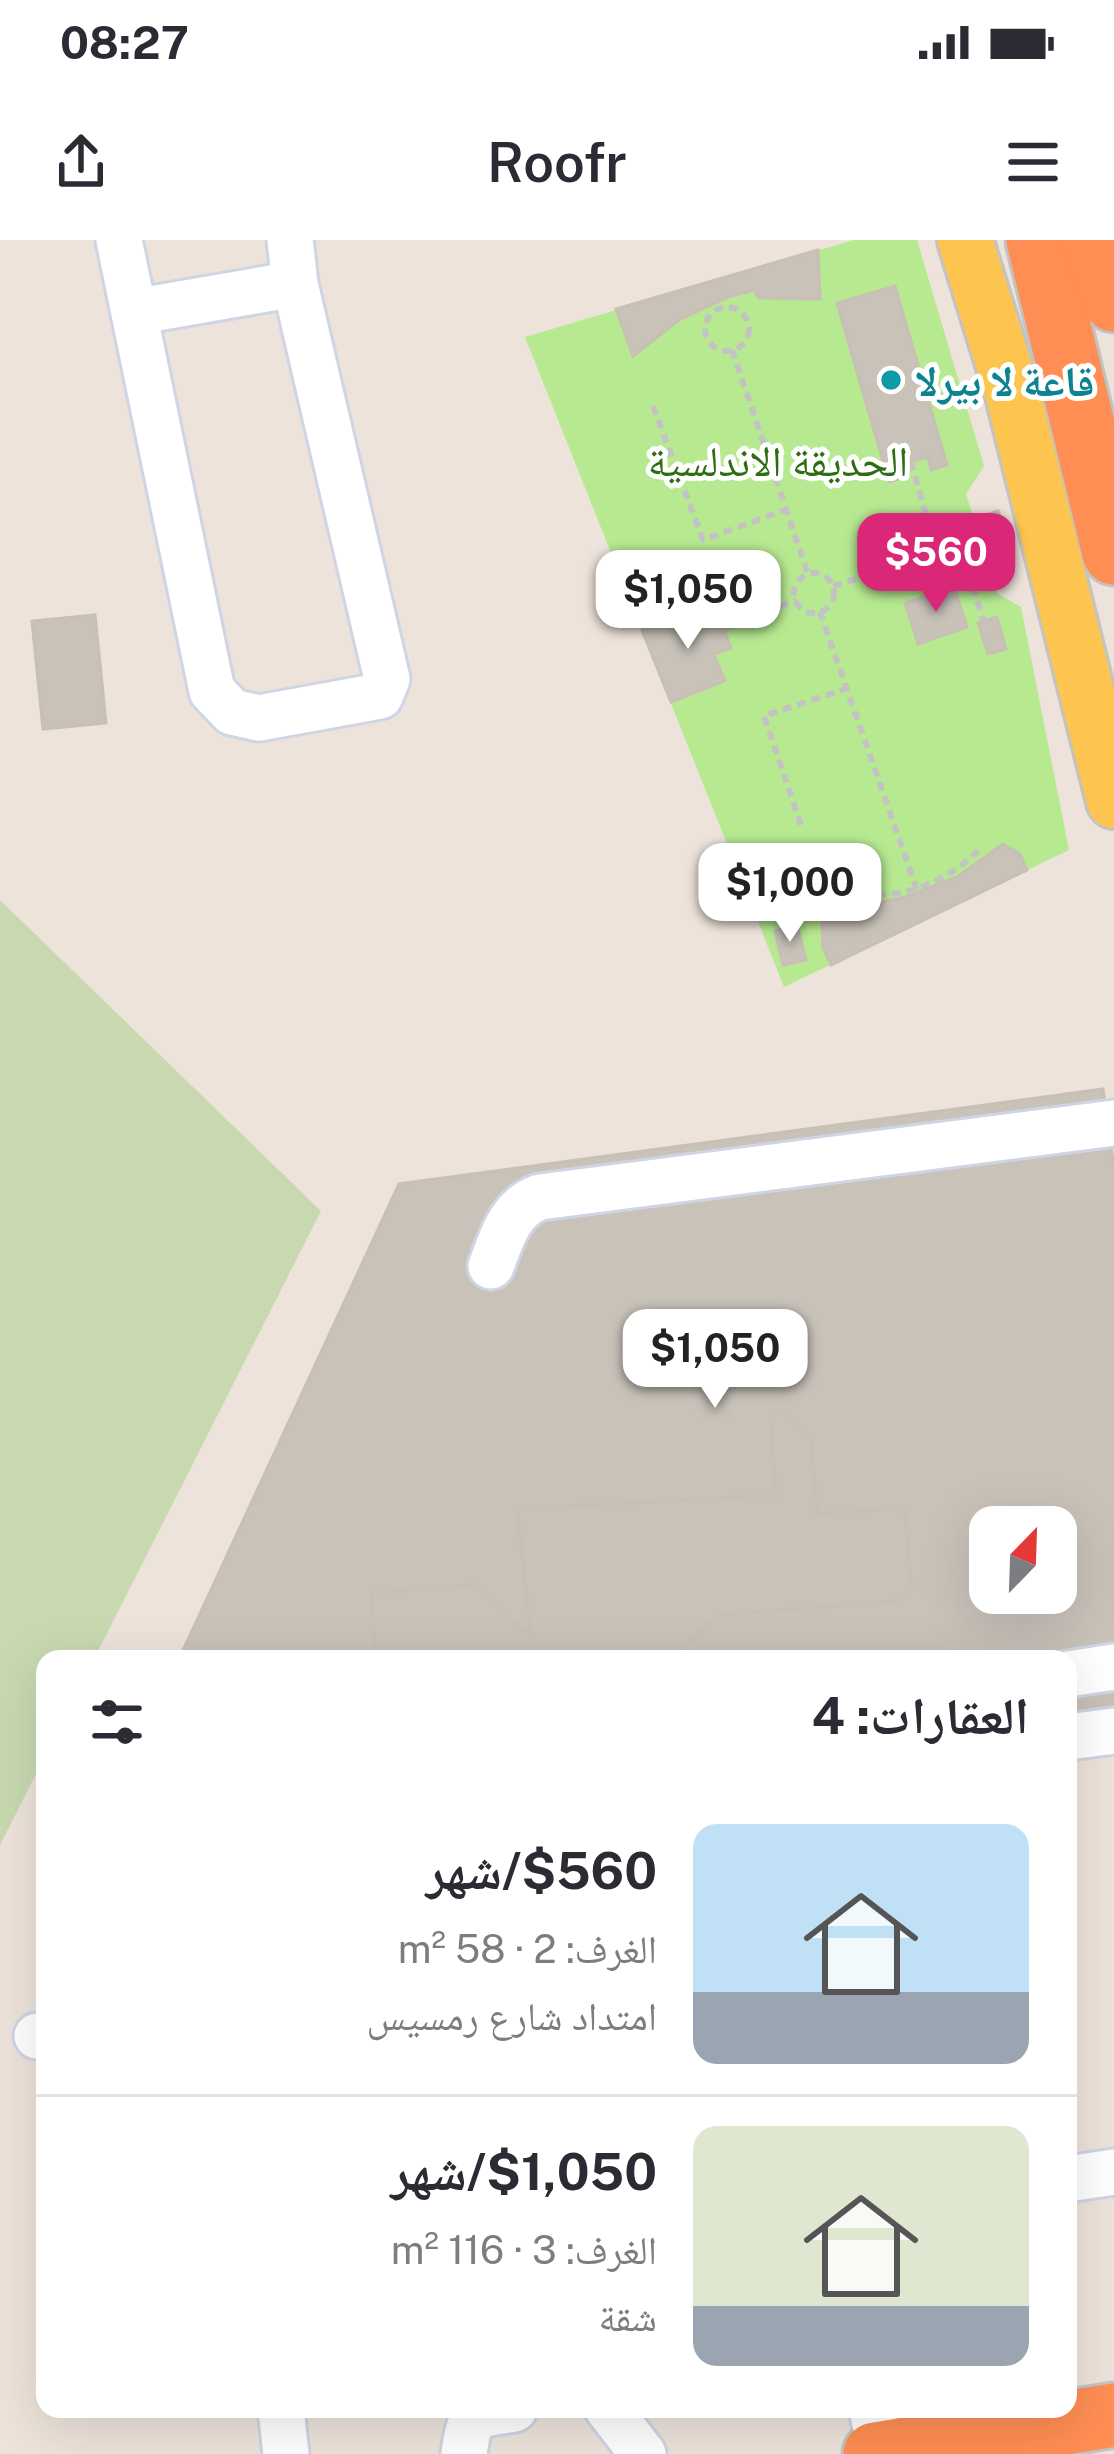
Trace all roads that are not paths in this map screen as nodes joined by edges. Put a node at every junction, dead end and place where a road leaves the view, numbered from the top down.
1 (119, 240) edge
2 (965, 240) edge
3 (1038, 240) edge
4 (1093, 240) edge
5 (292, 262) edge
6 (1114, 300) edge
7 (134, 312) junction
8 (1114, 554) edge
9 (1114, 801) edge
10 (1114, 1123) edge
11 (490, 1266) dead end
12 (1114, 1667) edge
13 (1077, 1673) edge
14 (1114, 1731) edge
15 (1077, 1736) edge
16 (1114, 2172) edge
17 (1077, 2178) edge
18 (1114, 2415) edge
19 (1077, 2417) edge
20 (282, 2418) edge
21 (476, 2418) edge
22 (615, 2418) edge
23 (881, 2418) edge
24 (1048, 2418) edge
25 (902, 2440) edge
26 (286, 2454) edge
27 (464, 2454) edge
28 (643, 2454) edge

1 - 7 street
2 - 9 main road
3 - 8 highway
4 - 6 highway
5 - 7 street
5 - 7 street
10 - 11 street
12 - 13 street
14 - 15 street
16 - 17 street
18 - 19 highway
20 - 26 street
21 - 27 street
22 - 28 street
23 - 25 street
24 - 25 highway

